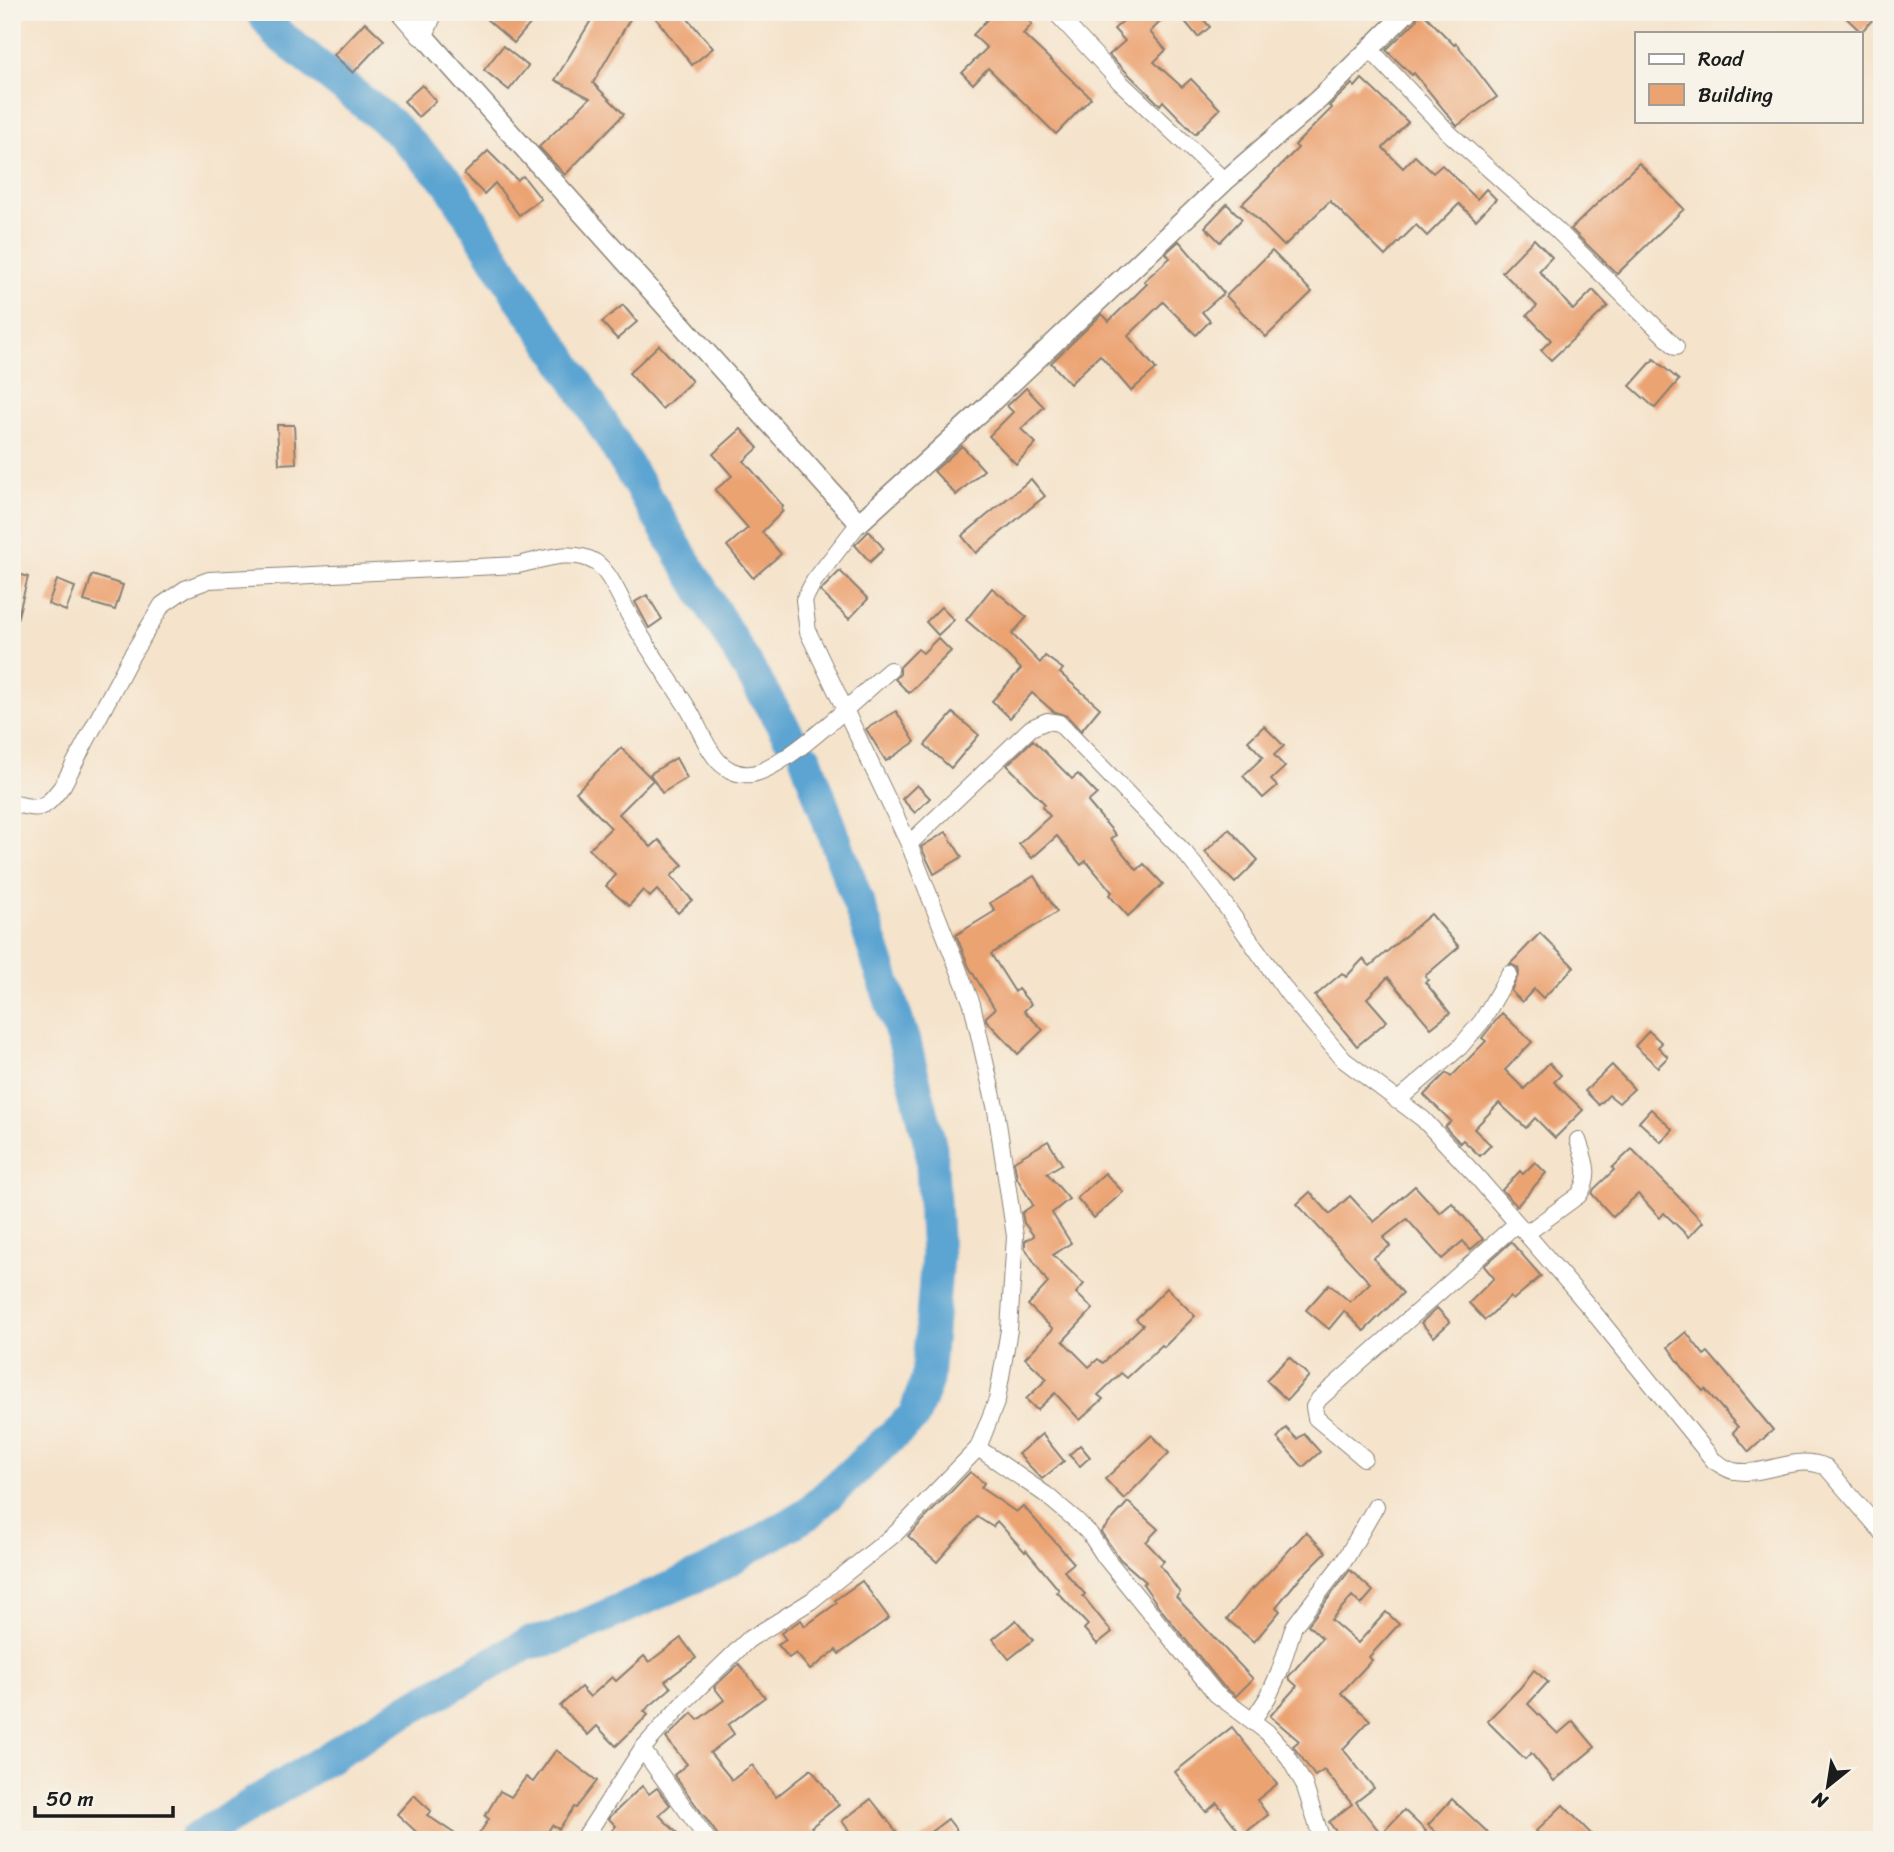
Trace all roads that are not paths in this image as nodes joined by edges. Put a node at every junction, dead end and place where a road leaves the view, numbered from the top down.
1 (403, 12) edge
2 (431, 12) edge
3 (1055, 12) edge
4 (1407, 12) edge
5 (422, 34) junction
6 (1368, 48) junction
7 (1226, 181) junction
8 (1676, 346) dead end
9 (859, 523) junction
10 (890, 670) dead end
11 (847, 710) junction
12 (12, 803) edge
13 (909, 844) junction
14 (1509, 974) dead end
15 (1397, 1101) junction
16 (1578, 1140) dead end
17 (1522, 1228) junction
18 (978, 1448) junction
19 (1364, 1458) dead end
20 (1376, 1506) dead end
21 (1882, 1532) edge
22 (1253, 1720) junction
23 (642, 1749) junction
24 (583, 1840) edge
25 (708, 1840) edge
26 (1322, 1840) edge

1 - 5 main road
2 - 5 main road
3 - 7 street
4 - 6 street
5 - 9 street
6 - 7 street
6 - 8 street
7 - 9 street
9 - 11 street
10 - 11 street
11 - 12 street
11 - 13 street
13 - 15 street
13 - 18 street
14 - 15 street
15 - 17 street
16 - 17 street
17 - 19 street
17 - 21 street
18 - 22 street
18 - 23 street
20 - 22 street
22 - 26 street
23 - 24 street
23 - 25 street

